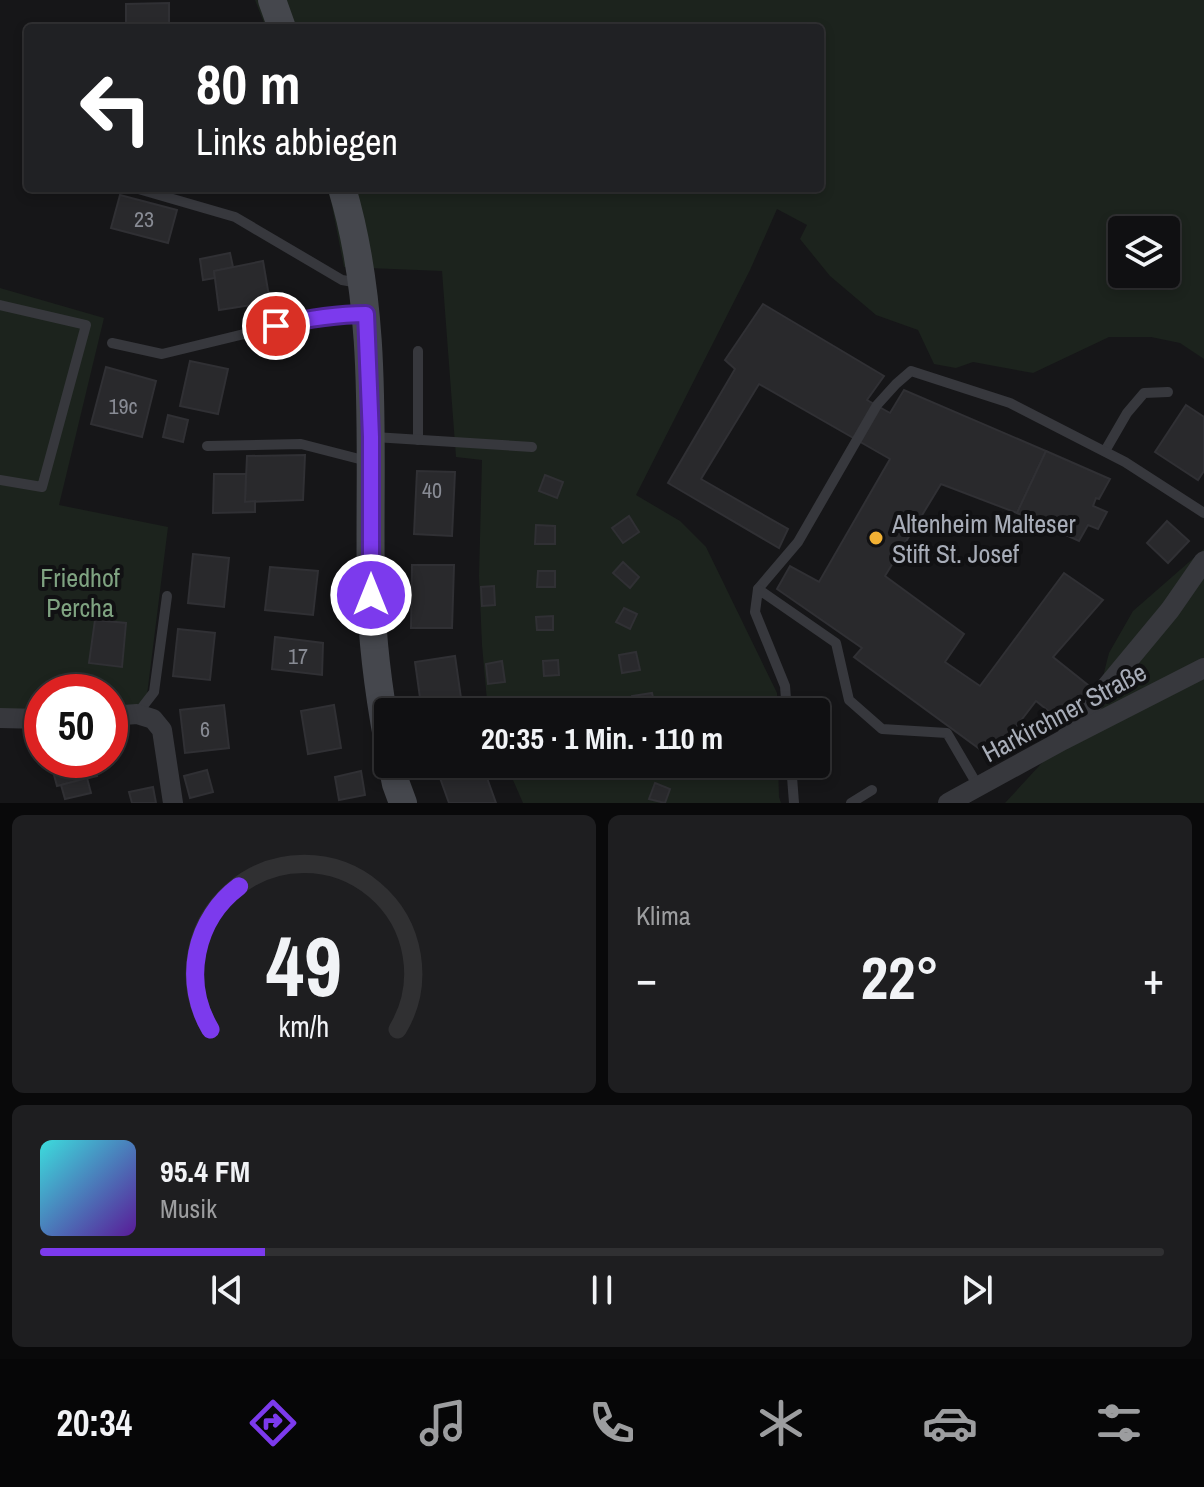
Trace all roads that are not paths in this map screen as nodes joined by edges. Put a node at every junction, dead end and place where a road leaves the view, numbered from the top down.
1 (272, 0) edge
2 (281, 24) edge
3 (149, 192) edge
4 (343, 192) edge
5 (363, 284) junction
6 (0, 305) edge
7 (366, 314) junction
8 (112, 343) dead end
9 (418, 351) dead end
10 (1168, 392) dead end
11 (418, 440) junction
12 (207, 446) dead end
13 (532, 447) dead end
14 (371, 449) junction
15 (1105, 451) junction
16 (0, 480) edge
17 (1204, 513) edge
18 (1204, 561) edge
19 (758, 589) junction
20 (167, 596) dead end
21 (1204, 668) edge
22 (380, 698) edge
23 (786, 698) edge
24 (137, 714) junction
25 (128, 715) edge
26 (0, 718) edge
27 (24, 719) edge
28 (1063, 740) junction
29 (395, 778) edge
30 (792, 778) edge
31 (978, 786) junction
32 (872, 790) dead end
33 (173, 803) edge
34 (403, 803) edge
35 (794, 803) edge
36 (851, 803) edge
37 (948, 803) edge

1 - 2 main road
3 - 5 lane
4 - 5 main road
5 - 7 main road
6 - 16 lane
7 - 8 lane
7 - 14 main road
9 - 11 lane
10 - 15 lane
11 - 13 lane
11 - 14 lane
12 - 14 lane
14 - 22 main road
15 - 17 lane
15 - 19 lane
18 - 28 street
19 - 23 lane
19 - 31 lane
20 - 24 lane
21 - 28 street, Harkirchner Straße
24 - 25 street
24 - 33 street
26 - 27 street
28 - 31 street, Harkirchner Straße
29 - 34 main road
30 - 35 lane
31 - 37 street, Harkirchner Straße
32 - 36 lane

